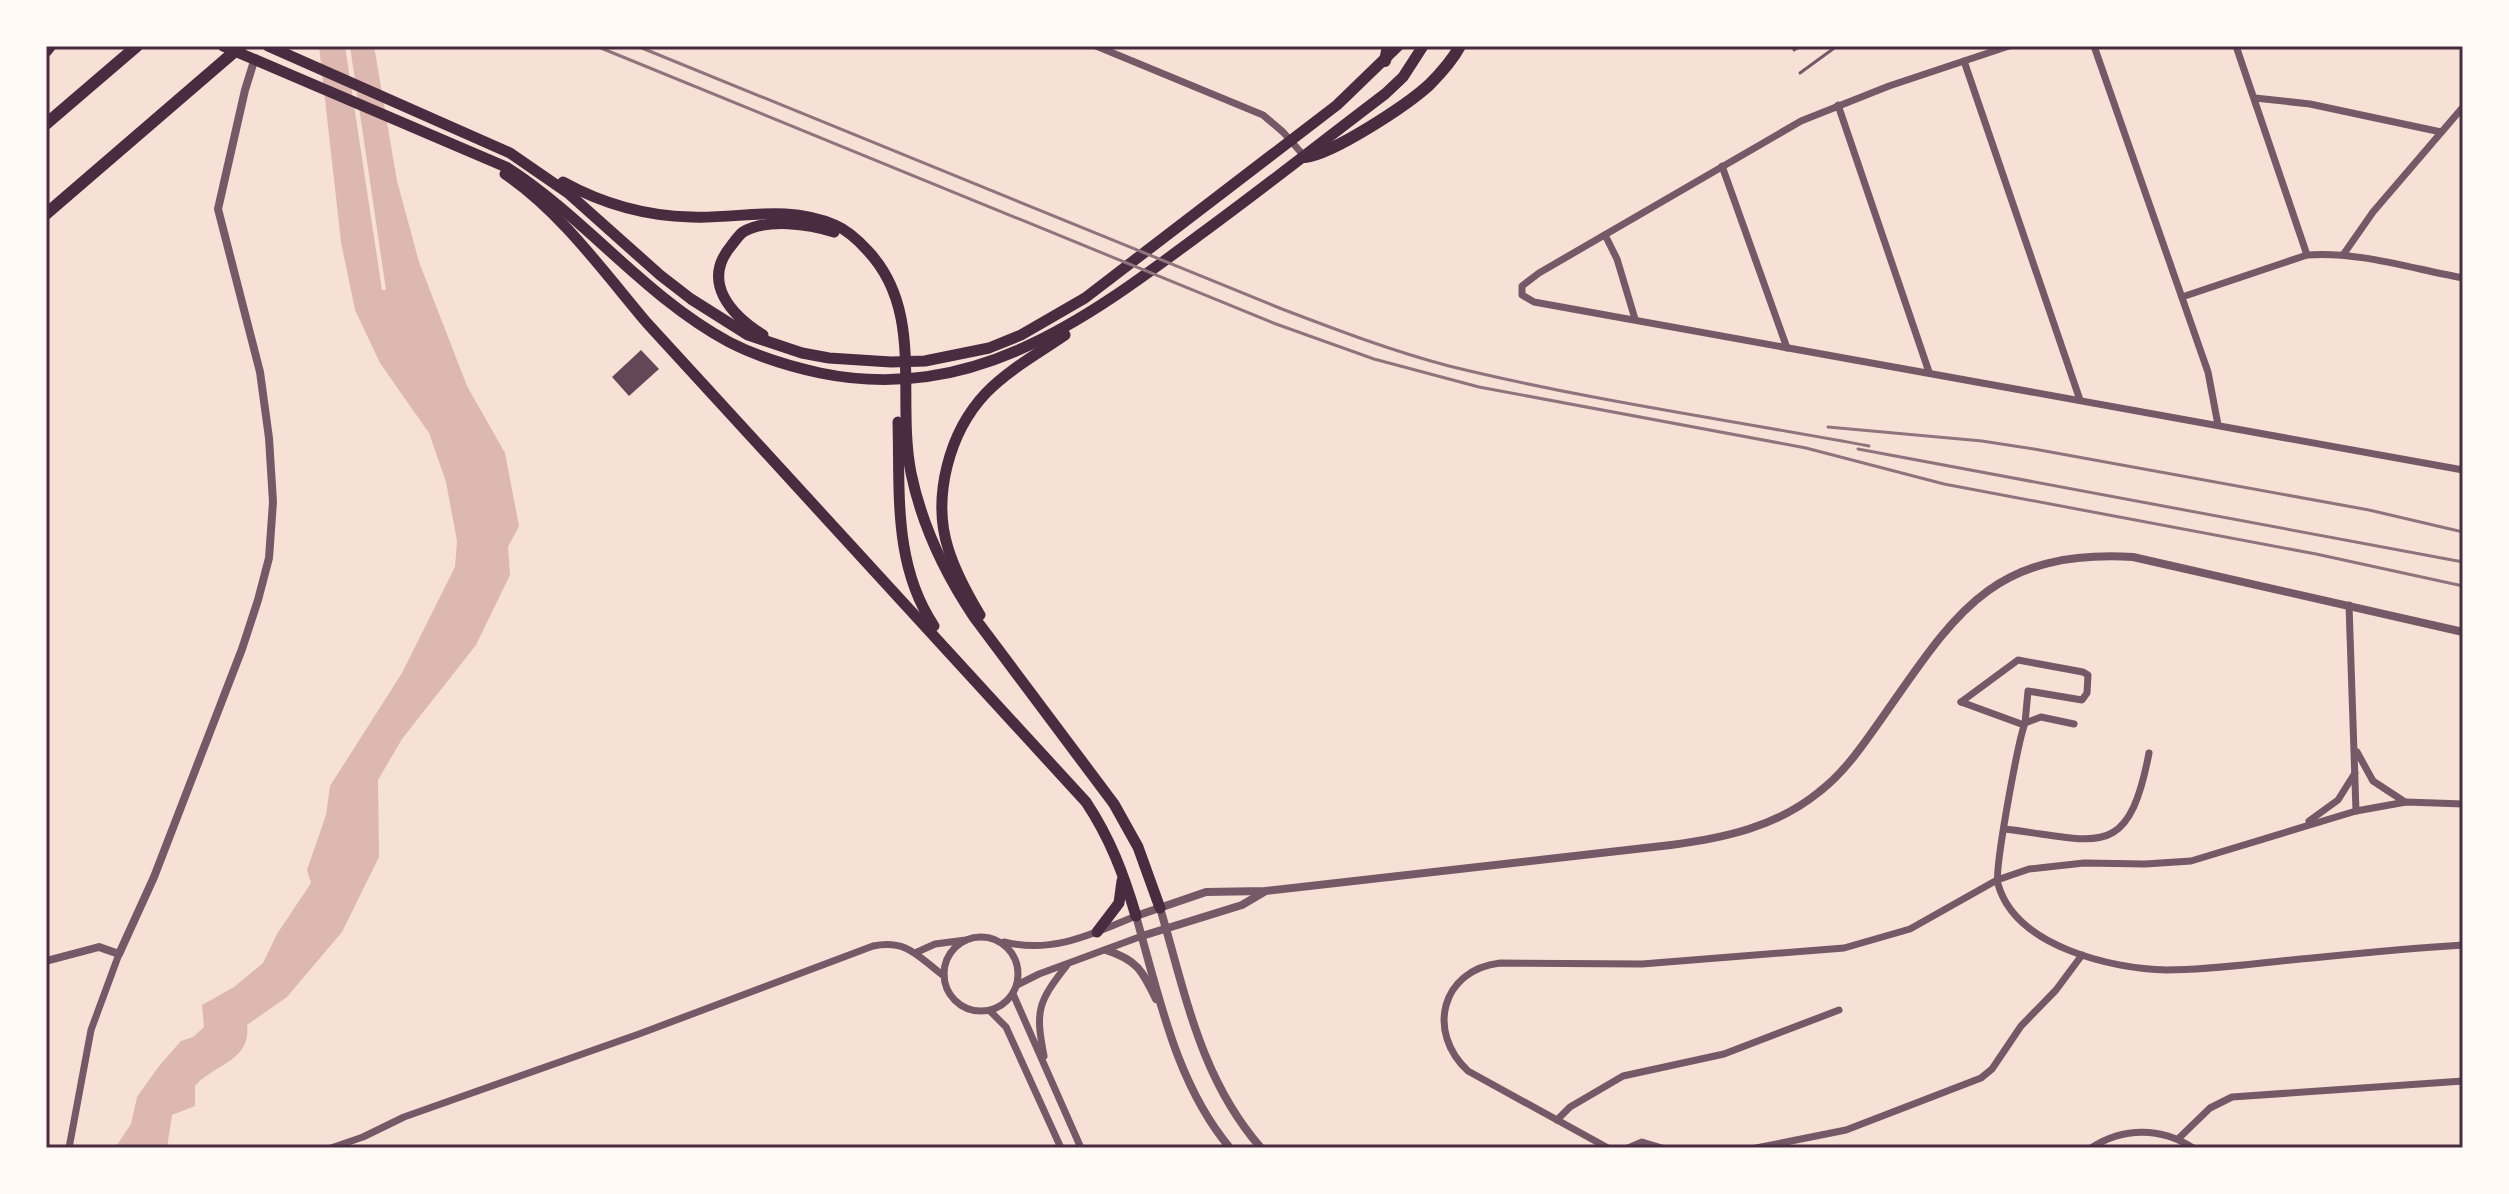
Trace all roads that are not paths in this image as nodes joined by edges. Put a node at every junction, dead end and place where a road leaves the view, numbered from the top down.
1 (50, 46) edge
2 (137, 46) edge
3 (223, 46) edge
4 (241, 46) edge
5 (1096, 46) edge
6 (1423, 46) edge
7 (1460, 46) edge
8 (1801, 46) edge
9 (1837, 46) edge
10 (2009, 46) edge
11 (2094, 46) edge
12 (2236, 46) edge
13 (1394, 47) edge
14 (272, 48) edge
15 (1794, 50) dead end
16 (46, 51) edge
17 (255, 58) junction
18 (1385, 61) joint
19 (1964, 61) junction
20 (1800, 73) dead end
21 (2255, 98) junction
22 (1838, 105) junction
23 (2463, 107) edge
24 (46, 124) edge
25 (2441, 132) junction
26 (440, 141) junction
27 (1292, 141) junction
28 (510, 153) junction
29 (1305, 157) junction
30 (1722, 166) junction
31 (46, 214) edge
32 (1605, 235) junction
33 (2307, 255) junction
34 (2343, 255) junction
35 (1152, 270) junction
36 (2463, 278) edge
37 (2182, 297) junction
38 (1635, 319) junction
39 (900, 333) junction
40 (779, 346) junction
41 (1787, 348) junction
42 (1929, 372) junction
43 (2080, 400) junction
44 (2218, 425) junction
45 (902, 432) junction
46 (2463, 470) edge
47 (2349, 605) junction
48 (2463, 632) edge
49 (952, 653) junction
50 (1022, 678) junction
51 (2025, 724) junction
52 (2074, 724) dead end
53 (2355, 746) junction
54 (2149, 753) dead end
55 (2356, 770) junction
56 (2406, 802) junction
57 (2463, 804) edge
58 (2356, 811) junction
59 (2304, 824) junction
60 (2005, 829) junction
61 (1122, 870) junction
62 (1997, 880) junction
63 (1265, 891) junction
64 (1160, 908) junction
65 (1136, 916) junction
66 (1166, 929) junction
67 (1097, 932) junction
68 (1142, 936) junction
69 (966, 940) junction
70 (998, 941) junction
71 (2463, 945) edge
72 (1106, 950) junction
73 (915, 953) junction
74 (119, 954) junction
75 (2082, 955) junction
76 (46, 961) edge
77 (1068, 964) junction
78 (944, 976) junction
79 (1017, 985) junction
80 (1013, 994) junction
81 (1839, 1010) dead end
82 (990, 1011) junction
83 (1169, 1025) junction
84 (1047, 1071) junction
85 (2463, 1081) edge
86 (1557, 1120) junction
87 (2178, 1139) junction
88 (69, 1148) edge
89 (331, 1148) edge
90 (1061, 1148) edge
91 (1081, 1148) edge
92 (1230, 1148) edge
93 (1261, 1148) edge
94 (1608, 1148) edge
95 (1628, 1148) edge
96 (1662, 1148) edge
97 (1756, 1148) edge
98 (2091, 1148) edge
99 (2193, 1148) edge

1 - 16 highway
2 - 24 highway
3 - 17 main road
4 - 31 highway
5 - 27 street
6 - 29 main road
7 - 29 highway
8 - 15 lane
9 - 20 lane
10 - 19 street
11 - 37 street
12 - 21 street
13 - 18 highway
14 - 28 main road
17 - 26 main road
17 - 74 street
18 - 27 main road
19 - 22 street
19 - 43 street
21 - 25 street
21 - 33 street
22 - 30 street
22 - 42 street
23 - 25 street
25 - 34 street
26 - 35 main road
26 - 49 main road
27 - 29 street
27 - 40 main road
28 - 39 main road
28 - 40 main road
29 - 35 main road
30 - 32 street
30 - 41 street
32 - 38 street
32 - 38 street
33 - 34 street
33 - 37 street
34 - 36 street
35 - 50 main road
37 - 44 street
38 - 41 street
39 - 40 main road
39 - 45 main road
41 - 42 street
42 - 43 street
43 - 44 street
44 - 46 street
45 - 49 main road
45 - 50 main road
47 - 48 street
47 - 53 street
47 - 63 street
49 - 61 main road
50 - 64 main road
51 - 51 street
51 - 52 street
51 - 60 street
53 - 55 street
53 - 56 street
54 - 60 street
55 - 58 street
55 - 59 street
56 - 57 street
56 - 58 street
58 - 59 street
59 - 62 street
60 - 62 street
61 - 65 main road
61 - 67 main road
62 - 75 street
62 - 86 street
63 - 64 street
63 - 66 street
64 - 65 street
64 - 66 street
65 - 67 street
65 - 68 street
66 - 68 street
66 - 93 street
67 - 70 street
68 - 72 street
68 - 83 street
69 - 70 street
69 - 73 street
69 - 78 street
70 - 79 street
71 - 75 street
72 - 77 street
72 - 83 street
73 - 78 street
73 - 89 street
74 - 76 street
74 - 88 street
75 - 97 street
77 - 79 street
77 - 84 street
78 - 82 street
79 - 80 street
80 - 82 street
80 - 84 street
81 - 86 street
82 - 90 street
83 - 92 street
84 - 91 street
85 - 87 street
86 - 94 street
87 - 98 street
87 - 99 street
95 - 96 street

